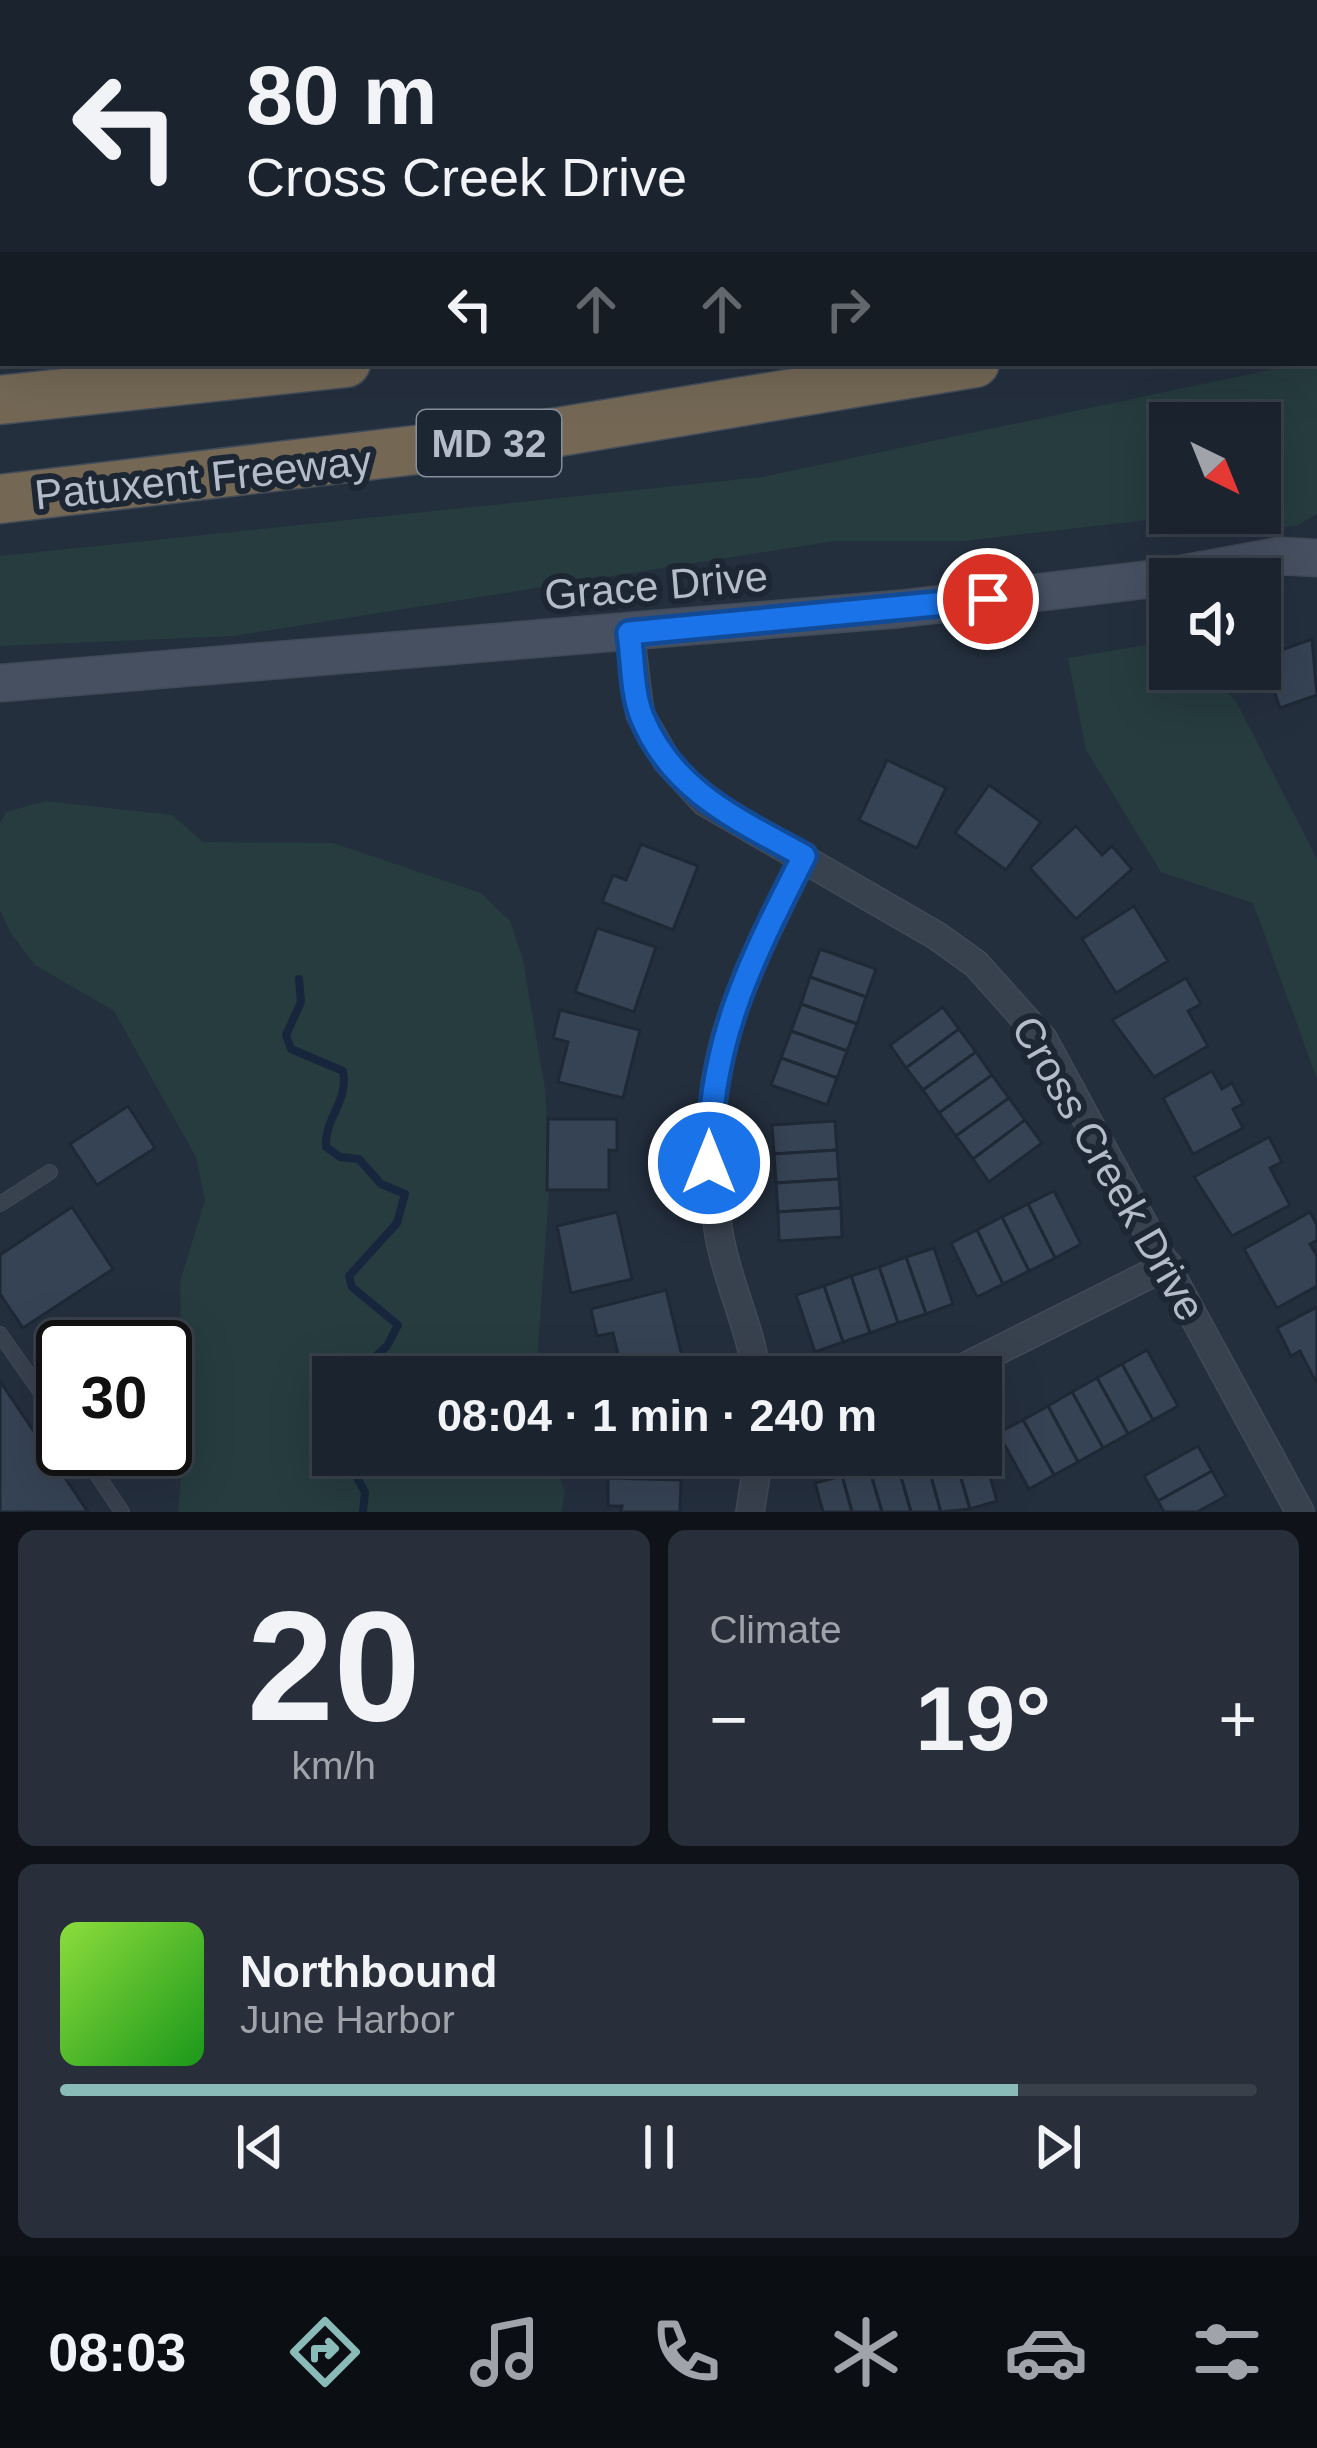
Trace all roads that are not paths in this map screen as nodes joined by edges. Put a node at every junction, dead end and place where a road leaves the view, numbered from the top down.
1 (318, 366) edge
2 (957, 366) edge
3 (0, 400) edge
4 (0, 499) edge
5 (1317, 558) edge
6 (629, 633) junction
7 (0, 683) edge
8 (804, 856) junction
9 (50, 1172) dead end
10 (0, 1204) edge
11 (1168, 1265) junction
12 (0, 1334) edge
13 (753, 1356) edge
14 (987, 1356) edge
15 (36, 1385) edge
16 (98, 1476) edge
17 (756, 1476) edge
18 (122, 1512) edge
19 (750, 1512) edge
20 (1300, 1512) edge

1 - 3 highway
2 - 4 highway, Patuxent Freeway / MD 32
5 - 6 street, Grace Drive
6 - 7 street, Grace Drive
6 - 8 street, Cross Creek Drive
8 - 11 street, Cross Creek Drive
8 - 13 street
9 - 10 lane
11 - 14 street
11 - 20 street, Cross Creek Drive
12 - 15 lane
16 - 18 lane
17 - 19 street

